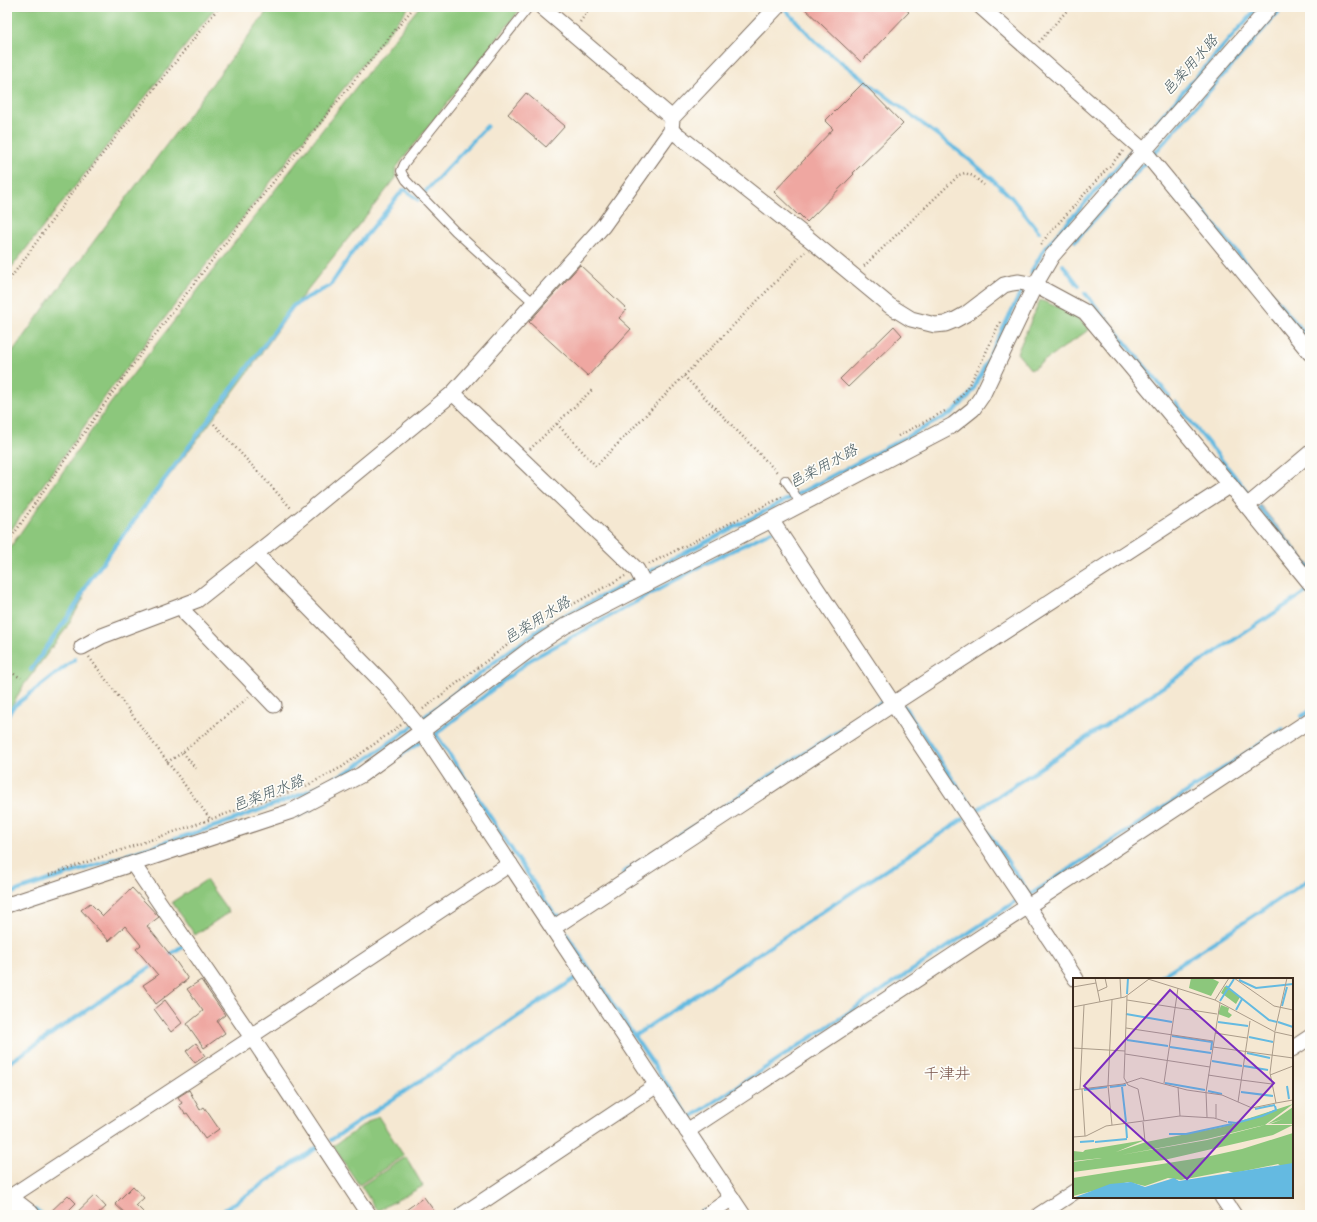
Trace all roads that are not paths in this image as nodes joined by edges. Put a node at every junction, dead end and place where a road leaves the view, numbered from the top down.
1 (529, 7) edge
2 (542, 7) edge
3 (776, 7) edge
4 (981, 7) edge
5 (1270, 7) edge
6 (671, 125) junction
7 (1138, 145) junction
8 (1035, 285) junction
9 (534, 303) junction
10 (1310, 353) edge
11 (453, 393) junction
12 (1310, 453) edge
13 (785, 480) road end
14 (1230, 485) junction
15 (796, 497) junction
16 (1248, 506) junction
17 (771, 520) junction
18 (256, 554) junction
19 (641, 577) junction
20 (1310, 583) edge
21 (182, 606) junction
22 (82, 647) road end
23 (893, 704) junction
24 (274, 705) dead end
25 (1310, 720) edge
26 (417, 724) junction
27 (133, 864) junction
28 (510, 864) junction
29 (7, 905) edge
30 (1027, 906) junction
31 (553, 928) junction
32 (1075, 978) edge
33 (252, 1037) junction
34 (1310, 1037) edge
35 (1293, 1048) edge
36 (657, 1085) junction
37 (687, 1131) junction
38 (1073, 1193) edge
39 (7, 1198) edge
40 (732, 1198) junction
41 (1223, 1198) edge
42 (29, 1215) edge
43 (369, 1215) edge
44 (462, 1215) edge
45 (707, 1215) edge
46 (743, 1215) edge
47 (1039, 1215) edge
48 (1234, 1215) edge

1 - 9 lane
2 - 6 street
3 - 6 street
4 - 7 street
5 - 7 street
6 - 8 street
6 - 9 street
7 - 8 street
7 - 10 street
8 - 14 street
8 - 15 street
9 - 11 street
11 - 18 street
11 - 19 street
12 - 16 street
13 - 15 lane
14 - 16 street
14 - 23 street
15 - 17 street
16 - 20 street
17 - 19 street
17 - 23 street
18 - 21 street
18 - 26 street
19 - 26 street
21 - 22 street
21 - 24 street
23 - 30 street
23 - 31 street
25 - 30 street
26 - 27 street
26 - 28 street
27 - 29 street
27 - 33 street
28 - 31 street
28 - 33 street
30 - 32 street
30 - 37 street
31 - 36 street
33 - 39 street
33 - 43 street
34 - 35 street
36 - 37 street
36 - 44 street
37 - 40 street
38 - 47 street
39 - 42 main road
40 - 45 street
40 - 46 street
41 - 48 street

